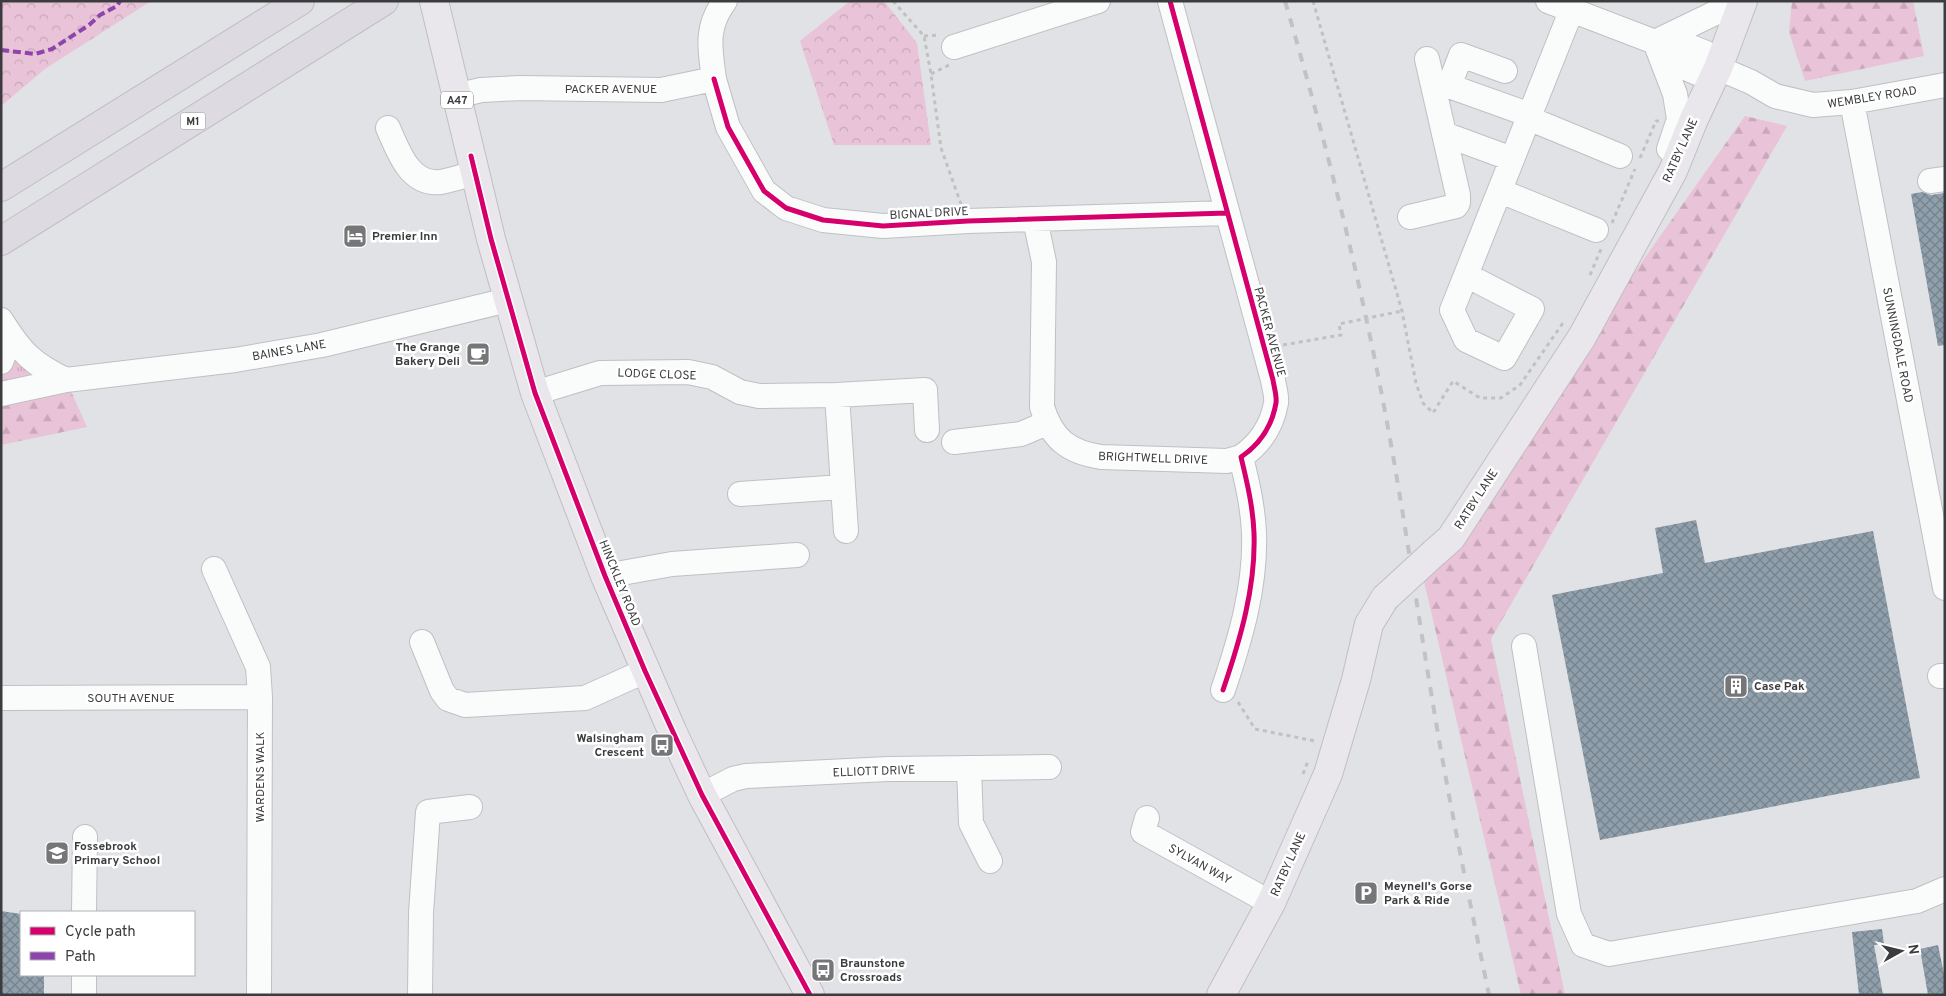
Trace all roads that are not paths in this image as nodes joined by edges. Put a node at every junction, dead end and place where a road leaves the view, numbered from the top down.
1 (300, 1) edge
2 (384, 1) edge
3 (434, 1) edge
4 (724, 1) edge
5 (1098, 1) edge
6 (1170, 1) edge
7 (1548, 1) edge
8 (1729, 1) edge
9 (1743, 1) edge
10 (1571, 5) edge
11 (1655, 42) junction
12 (954, 47) dead end
13 (1427, 59) dead end
14 (1718, 68) junction
15 (1505, 71) dead end
16 (714, 79) junction
17 (1945, 85) edge
18 (456, 96) junction
19 (1852, 102) junction
20 (1529, 116) junction
21 (388, 128) dead end
22 (1444, 134) junction
23 (1620, 156) dead end
24 (1512, 160) junction
25 (475, 173) junction
26 (1, 187) edge
27 (1500, 191) junction
28 (1227, 213) junction
29 (1410, 217) dead end
30 (1035, 219) junction
31 (1596, 230) dead end
32 (1, 240) edge
33 (1622, 264) junction
34 (1466, 275) dead end
35 (508, 300) junction
36 (6, 328) edge
37 (1, 362) edge
38 (66, 380) junction
39 (535, 393) junction
40 (1, 394) edge
41 (837, 395) junction
42 (1047, 423) junction
43 (927, 430) dead end
44 (954, 442) dead end
45 (1241, 457) junction
46 (842, 487) junction
47 (740, 494) dead end
48 (846, 531) dead end
49 (796, 555) dead end
50 (214, 569) dead end
51 (605, 576) junction
52 (1945, 588) edge
53 (422, 642) dead end
54 (1524, 646) dead end
55 (645, 671) junction
56 (1223, 690) road end
57 (260, 697) junction
58 (1, 698) edge
59 (1050, 767) dead end
60 (969, 768) junction
61 (702, 796) junction
62 (470, 807) dead end
63 (1148, 818) dead end
64 (84, 837) dead end
65 (990, 860) dead end
66 (1945, 889) edge
67 (1271, 903) junction
68 (84, 911) edge
69 (84, 976) edge
70 (1225, 994) edge
71 (84, 995) edge
72 (259, 995) edge
73 (420, 995) edge
74 (810, 995) edge

1 - 26 highway
2 - 32 highway, M1
3 - 18 main road, HINCKLEY ROAD / A47
4 - 16 street
5 - 12 street
6 - 28 street, PACKER AVENUE
7 - 10 street
8 - 11 street
9 - 14 main road, RATBY LANE
10 - 11 street
10 - 20 street
11 - 14 street
11 - 33 street
13 - 22 street
14 - 19 street, WEMBLEY ROAD
14 - 33 main road, RATBY LANE
15 - 20 street
16 - 18 street, PACKER AVENUE
16 - 30 street, BIGNAL DRIVE
17 - 19 street, WEMBLEY ROAD
18 - 25 main road, HINCKLEY ROAD / A47
19 - 52 street, SUNNINGDALE ROAD
20 - 23 street
20 - 24 street
21 - 25 street
22 - 24 street
22 - 29 street
24 - 27 street
25 - 35 main road, HINCKLEY ROAD / A47
27 - 31 street
27 - 34 street
28 - 30 street, BIGNAL DRIVE
28 - 45 street, PACKER AVENUE
30 - 42 street, BRIGHTWELL DRIVE
33 - 67 main road, RATBY LANE, bridge
35 - 38 street, BAINES LANE
35 - 39 main road, HINCKLEY ROAD / A47
36 - 37 street
36 - 38 street
38 - 40 street, BAINES LANE
39 - 41 street, LODGE CLOSE
39 - 51 main road, HINCKLEY ROAD / A47
41 - 43 street, LODGE CLOSE
41 - 46 street
42 - 44 street
42 - 45 street, BRIGHTWELL DRIVE
45 - 56 street
46 - 47 street
46 - 48 street
49 - 51 street
50 - 57 street, WARDENS WALK
51 - 55 main road, HINCKLEY ROAD / A47
53 - 55 street
54 - 66 street
55 - 61 main road, HINCKLEY ROAD / A47
57 - 58 street, SOUTH AVENUE
57 - 72 street, WARDENS WALK
59 - 60 street, ELLIOTT DRIVE
60 - 61 street, ELLIOTT DRIVE
60 - 65 street
61 - 74 main road, HINCKLEY ROAD / A47
62 - 73 street
63 - 67 street, SYLVAN WAY
64 - 68 street
67 - 70 main road, RATBY LANE
69 - 71 street

